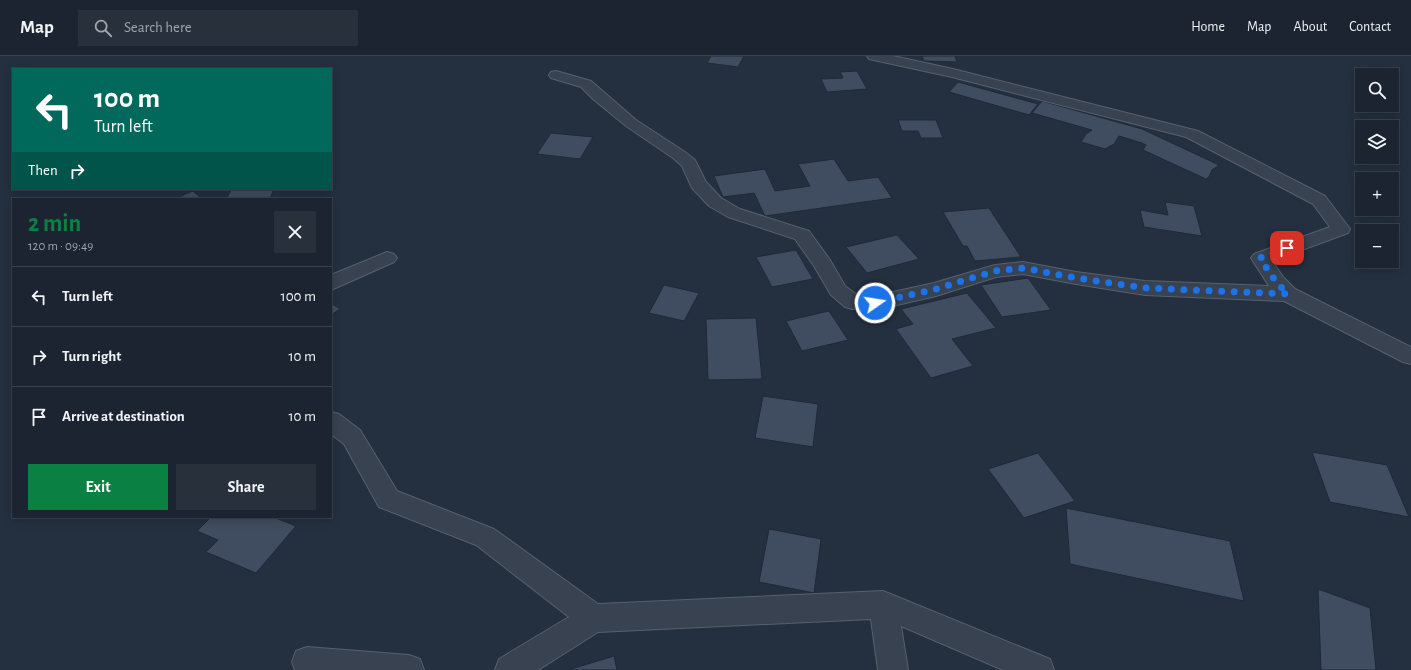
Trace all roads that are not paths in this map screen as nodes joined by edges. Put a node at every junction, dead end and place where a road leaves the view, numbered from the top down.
1 (874, 56) edge
2 (556, 75) dead end
3 (388, 258) dead end
4 (332, 283) edge
5 (1288, 294) junction
6 (1411, 356) edge
7 (332, 423) edge
8 (883, 606) junction
9 (594, 618) junction
10 (307, 662) dead end
11 (409, 670) edge
12 (510, 670) edge
13 (893, 670) edge
14 (1039, 670) edge

1 - 5 street
2 - 5 street
3 - 4 street
5 - 6 street
7 - 9 street
8 - 9 street
8 - 13 street
8 - 14 street
9 - 12 street
10 - 11 street

